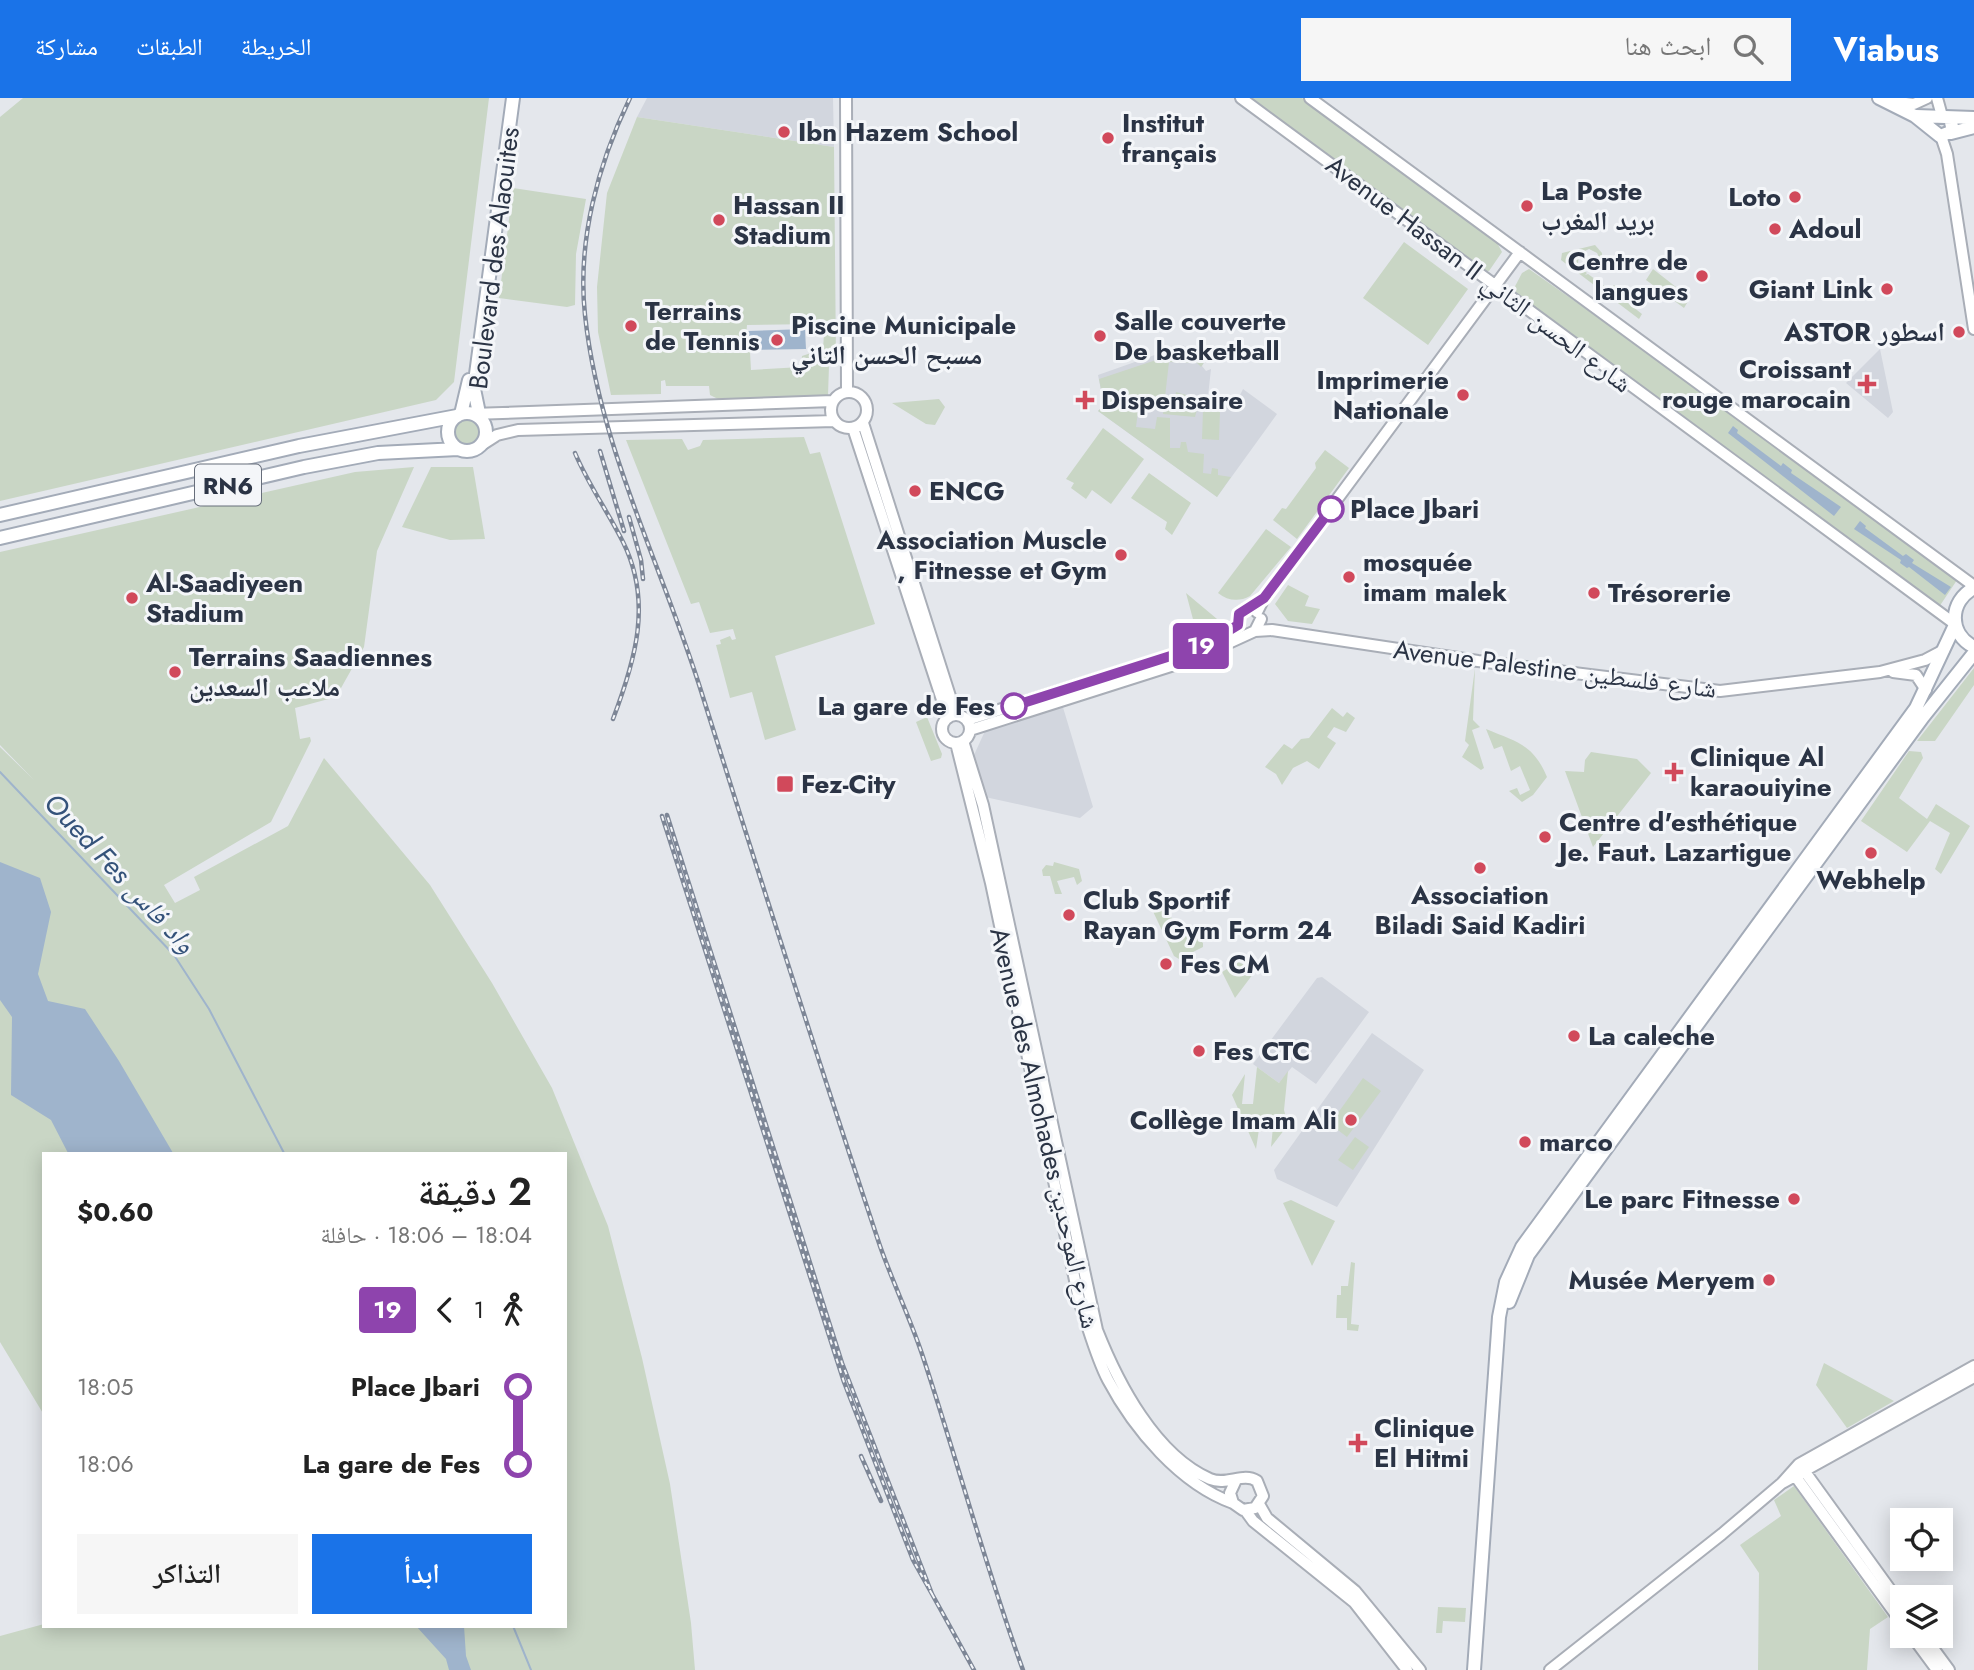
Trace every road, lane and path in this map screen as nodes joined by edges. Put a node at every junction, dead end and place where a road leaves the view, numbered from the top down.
1 (506, 98) edge
2 (513, 98) edge
3 (846, 98) edge
4 (1241, 98) edge
5 (1310, 98) edge
6 (1880, 98) edge
7 (1927, 98) edge
8 (1937, 98) edge
9 (1915, 116) junction
10 (1943, 117) junction
11 (1974, 118) edge
12 (1974, 127) edge
13 (1944, 134) junction
14 (1520, 252) junction
15 (1495, 286) junction
16 (1974, 329) edge
17 (847, 392) junction
18 (833, 401) junction
19 (470, 415) junction
20 (834, 421) junction
21 (858, 425) junction
22 (483, 444) junction
23 (458, 449) junction
24 (0, 515) edge
25 (0, 538) edge
26 (1974, 587) edge
27 (1256, 613) junction
28 (1238, 625) junction
29 (1955, 625) junction
30 (1272, 631) junction
31 (1253, 632) junction
32 (1974, 647) edge
33 (1944, 650) junction
34 (1974, 653) edge
35 (1880, 672) junction
36 (1926, 690) junction
37 (952, 716) junction
38 (969, 725) junction
39 (960, 742) junction
40 (1594, 1156) junction
41 (1974, 1366) edge
42 (1974, 1377) edge
43 (1798, 1471) junction
44 (1236, 1480) junction
45 (1233, 1503) junction
46 (1259, 1504) junction
47 (1245, 1510) junction
48 (1890, 1590) edge
49 (1890, 1605) edge
50 (1921, 1648) edge
51 (1933, 1648) edge
52 (1407, 1670) edge
53 (1420, 1670) edge
54 (1474, 1670) edge
55 (1482, 1670) edge
56 (1550, 1670) edge
57 (1937, 1670) edge
58 (1949, 1670) edge

1 - 19 main road, Boulevard des Alaouites
2 - 19 main road, Boulevard des Alaouites
3 - 17 street
4 - 15 street, Avenue Hassan II شارع الحسن الثاني
5 - 14 street, Avenue Hassan II شارع الحسن الثاني
6 - 7 street
6 - 9 main road
8 - 10 street
9 - 10 main road
9 - 13 main road
10 - 11 main road
10 - 13 main road
10 - 13 main road
12 - 13 main road
13 - 16 street
14 - 15 street
14 - 26 street, Avenue Hassan II شارع الحسن الثاني
15 - 27 street
15 - 29 street, Avenue Hassan II شارع الحسن الثاني
17 - 18 street
17 - 21 street
18 - 19 street
18 - 20 street
19 - 22 main road
19 - 23 main road
19 - 24 main road, RN6
20 - 21 street
20 - 22 street
21 - 37 street
22 - 23 main road, RN6
23 - 25 main road, RN6
26 - 29 main road
27 - 28 street
27 - 30 street
27 - 31 street
28 - 31 street
28 - 38 street
29 - 32 main road
29 - 33 main road
30 - 31 street, Avenue Palestine شارع فلسطين
30 - 35 street, Avenue Palestine شارع فلسطين
31 - 38 street
33 - 35 street, Avenue Palestine شارع فلسطين
33 - 36 main road
34 - 40 main road
35 - 36 street, Avenue Palestine شارع فلسطين
36 - 40 main road
37 - 38 street
37 - 39 street
38 - 39 street
39 - 44 street, Avenue des Almohades شارع الموحدين
39 - 45 street, Avenue des Almohades شارع الموحدين
40 - 54 main road
40 - 55 main road
41 - 43 street
42 - 43 street
43 - 48 street
43 - 49 street
43 - 56 street
44 - 45 street
44 - 46 street
45 - 47 street
46 - 47 street
46 - 53 street
47 - 52 street
50 - 57 street
51 - 58 street

